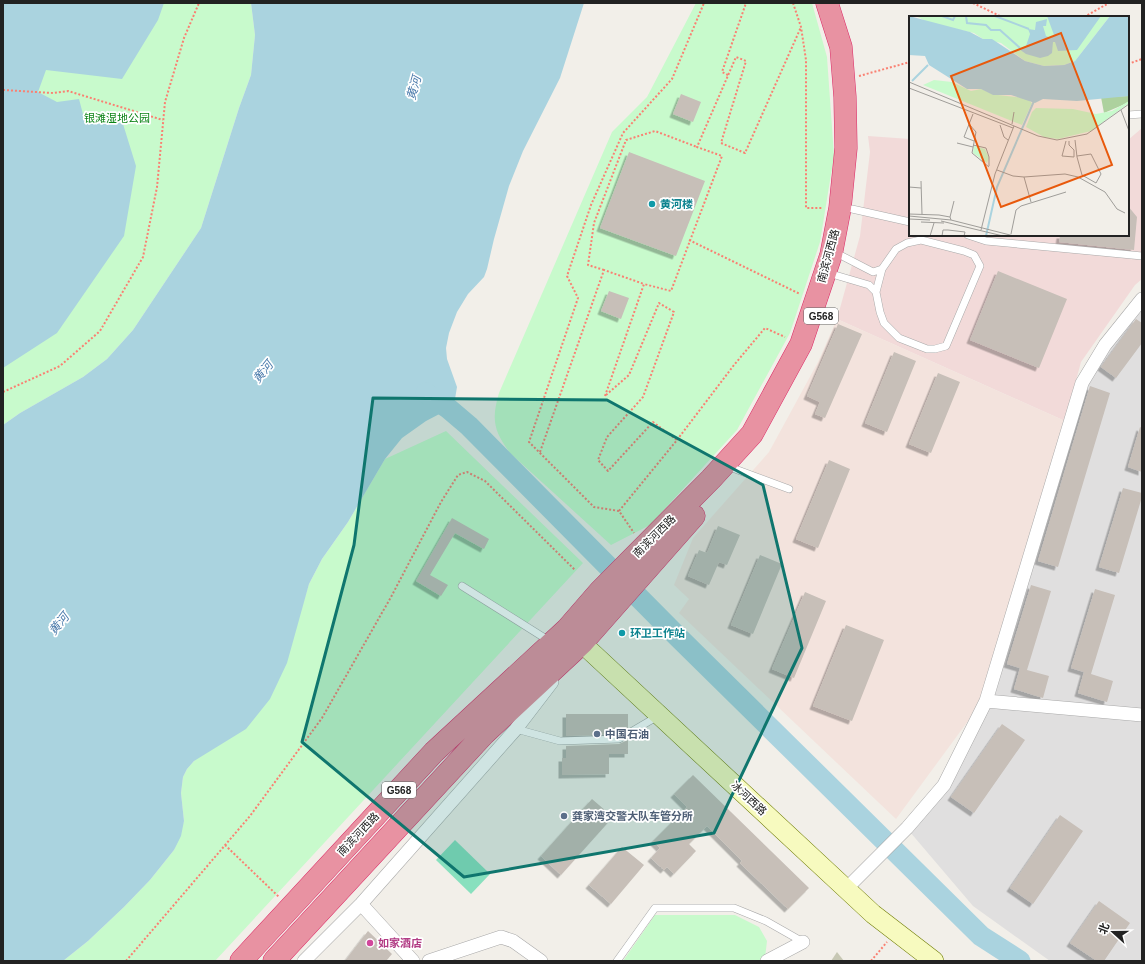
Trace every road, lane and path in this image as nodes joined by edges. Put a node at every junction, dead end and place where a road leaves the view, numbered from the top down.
1 (199, 3) edge
2 (704, 3) edge
3 (746, 3) edge
4 (793, 3) edge
5 (827, 3) edge
6 (838, 3) edge
7 (973, 3) edge
8 (1109, 3) edge
9 (1000, 16) edge
10 (1086, 16) edge
11 (801, 27) junction
12 (1142, 59) edge
13 (909, 62) edge
14 (1129, 64) edge
15 (728, 75) junction
16 (854, 77) junction
17 (3, 90) edge
18 (1142, 114) edge
19 (1129, 115) edge
20 (163, 120) junction
21 (697, 147) junction
22 (846, 208) junction
23 (909, 222) edge
24 (980, 237) edge
25 (689, 240) junction
26 (1142, 256) edge
27 (839, 266) junction
28 (882, 269) junction
29 (604, 270) junction
30 (644, 284) junction
31 (876, 292) junction
32 (1142, 299) edge
33 (815, 302) junction
34 (801, 344) junction
35 (3, 392) edge
36 (677, 440) junction
37 (540, 452) junction
38 (734, 469) junction
39 (788, 489) dead end
40 (619, 511) junction
41 (644, 546) junction
42 (575, 570) dead end
43 (633, 570) junction
44 (462, 586) dead end
45 (567, 639) junction
46 (986, 701) junction
47 (659, 715) junction
48 (1142, 715) edge
49 (516, 729) junction
50 (225, 845) junction
51 (846, 889) junction
52 (361, 904) junction
53 (289, 907) junction
54 (897, 931) junction
55 (803, 942) joint
56 (126, 961) edge
57 (241, 961) edge
58 (274, 961) edge
59 (304, 961) edge
60 (413, 961) edge
61 (429, 961) edge
62 (541, 961) edge
63 (618, 961) edge
64 (767, 961) edge
65 (871, 961) edge
66 (934, 961) edge

1 - 20 path
2 - 37 path
3 - 15 path
4 - 11 path
5 - 22 highway, 南滨河西路 / G568
6 - 16 highway, 南滨河西路 / G568
7 - 9 path
8 - 10 path
11 - 15 path
11 - 22 path
12 - 14 path
13 - 16 path
15 - 21 path
16 - 22 highway, 南滨河西路 / G568
17 - 20 path
18 - 19 lane
20 - 35 path
21 - 25 path
21 - 29 path
22 - 23 lane
22 - 27 highway, 南滨河西路 / G568
22 - 33 highway, 南滨河西路 / G568
24 - 26 lane
25 - 30 path
25 - 33 path
27 - 28 lane
27 - 31 lane
27 - 38 highway, 南滨河西路 / G568
28 - 31 lane
28 - 31 lane
29 - 30 path
29 - 37 path
30 - 36 path
32 - 46 street
33 - 34 highway, 南滨河西路 / G568
34 - 36 path
34 - 41 highway, 南滨河西路 / G568
36 - 40 path
37 - 40 path
38 - 39 lane
38 - 43 highway, 南滨河西路 / G568
40 - 41 path
41 - 43 highway, 南滨河西路 / G568
42 - 50 path
43 - 45 highway, 南滨河西路 / G568
44 - 45 lane
45 - 47 main road, 冰河西路
45 - 49 street, 南滨河西路
45 - 53 highway, 南滨河西路 / G568
45 - 58 highway, 南滨河西路 / G568
46 - 48 street
46 - 51 street
47 - 49 lane
47 - 51 main road, 冰河西路
49 - 52 street, 南滨河西路
50 - 53 path
50 - 56 path
51 - 54 main road, 冰河西路
52 - 59 street, 南滨河西路
52 - 60 street
53 - 57 highway, 南滨河西路 / G568
54 - 65 path
54 - 66 main road, 冰河西路
55 - 63 lane
55 - 64 street
61 - 62 street

